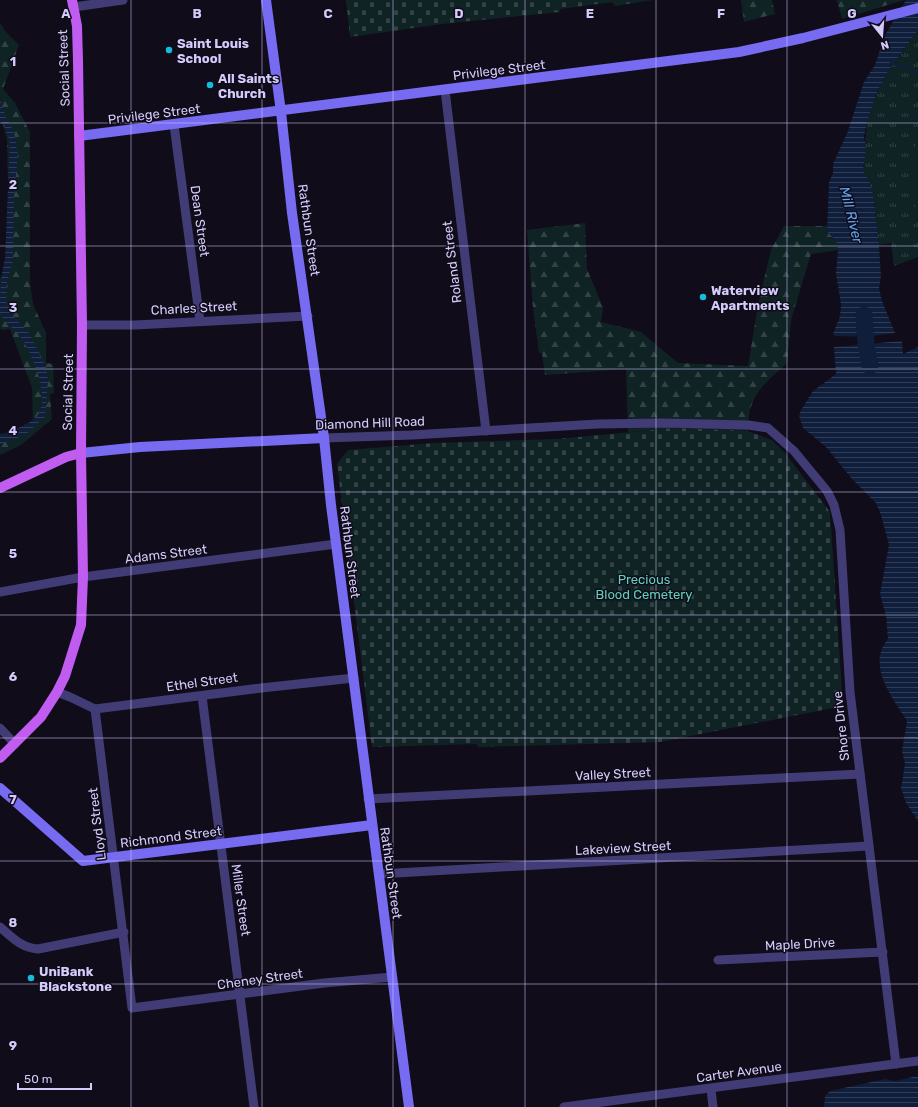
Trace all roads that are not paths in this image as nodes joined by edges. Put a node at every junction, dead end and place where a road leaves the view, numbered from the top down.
1 (123, 0) edge
2 (266, 0) edge
3 (73, 4) edge
4 (918, 8) edge
5 (445, 90) junction
6 (281, 112) junction
7 (174, 125) junction
8 (79, 136) junction
9 (308, 316) junction
10 (200, 321) junction
11 (82, 325) junction
12 (748, 425) joint
13 (486, 431) junction
14 (324, 438) junction
15 (81, 453) junction
16 (0, 488) edge
17 (336, 544) junction
18 (84, 577) junction
19 (0, 592) edge
20 (354, 678) junction
21 (57, 692) junction
22 (202, 696) junction
23 (95, 709) junction
24 (0, 728) edge
25 (15, 744) junction
26 (0, 758) edge
27 (860, 774) junction
28 (0, 788) edge
29 (368, 799) junction
30 (372, 825) junction
31 (220, 844) junction
32 (869, 846) junction
33 (114, 857) junction
34 (379, 874) junction
35 (0, 927) edge
36 (124, 932) junction
37 (883, 952) junction
38 (718, 960) dead end
39 (392, 977) junction
40 (240, 995) junction
41 (132, 1008) joint
42 (918, 1061) edge
43 (896, 1064) junction
44 (711, 1089) junction
45 (254, 1107) edge
46 (409, 1107) edge
47 (564, 1107) edge
48 (713, 1107) edge

1 - 3 street
2 - 6 main road, Rathbun Street
3 - 8 main road, Social Street
4 - 5 main road, Privilege Street
5 - 6 main road, Privilege Street
5 - 13 street, Roland Street
6 - 7 main road, Privilege Street
6 - 9 main road, Rathbun Street
7 - 8 main road, Privilege Street
7 - 10 street, Dean Street
8 - 11 main road, Social Street
9 - 10 street, Charles Street
9 - 14 main road, Rathbun Street
10 - 11 street, Charles Street
11 - 15 main road, Social Street
12 - 13 street, Diamond Hill Road
12 - 27 street, Shore Drive
13 - 14 street, Diamond Hill Road
14 - 15 main road, Diamond Hill Road
14 - 17 main road, Rathbun Street
15 - 16 main road, Diamond Hill Road
15 - 18 main road, Social Street
17 - 18 street, Adams Street
17 - 20 main road, Rathbun Street
18 - 19 street, Adams Street
18 - 21 main road, Social Street
20 - 22 street, Ethel Street
20 - 29 main road, Rathbun Street
21 - 23 street
21 - 25 main road, Social Street
22 - 23 street, Ethel Street
22 - 31 street, Miller Street
23 - 33 street, Lloyd Street
24 - 25 street
25 - 26 main road, Social Street
27 - 29 street, Valley Street
27 - 32 street, Shore Drive
28 - 33 main road, Richmond Street
29 - 30 main road, Rathbun Street
30 - 31 main road, Richmond Street
30 - 34 main road, Rathbun Street
31 - 33 main road, Richmond Street
31 - 40 street, Miller Street
32 - 34 street, Lakeview Street
32 - 37 street, Shore Drive
33 - 36 street, Lloyd Street
34 - 39 main road, Rathbun Street
35 - 36 street
36 - 41 street, Lloyd Street
37 - 38 street, Maple Drive
37 - 43 street, Shore Drive
39 - 40 street, Cheney Street
39 - 46 main road, Rathbun Street
40 - 41 street, Cheney Street
40 - 45 street, Miller Street
42 - 43 street, Carter Avenue
43 - 44 street, Carter Avenue
44 - 47 street, Carter Avenue
44 - 48 street

